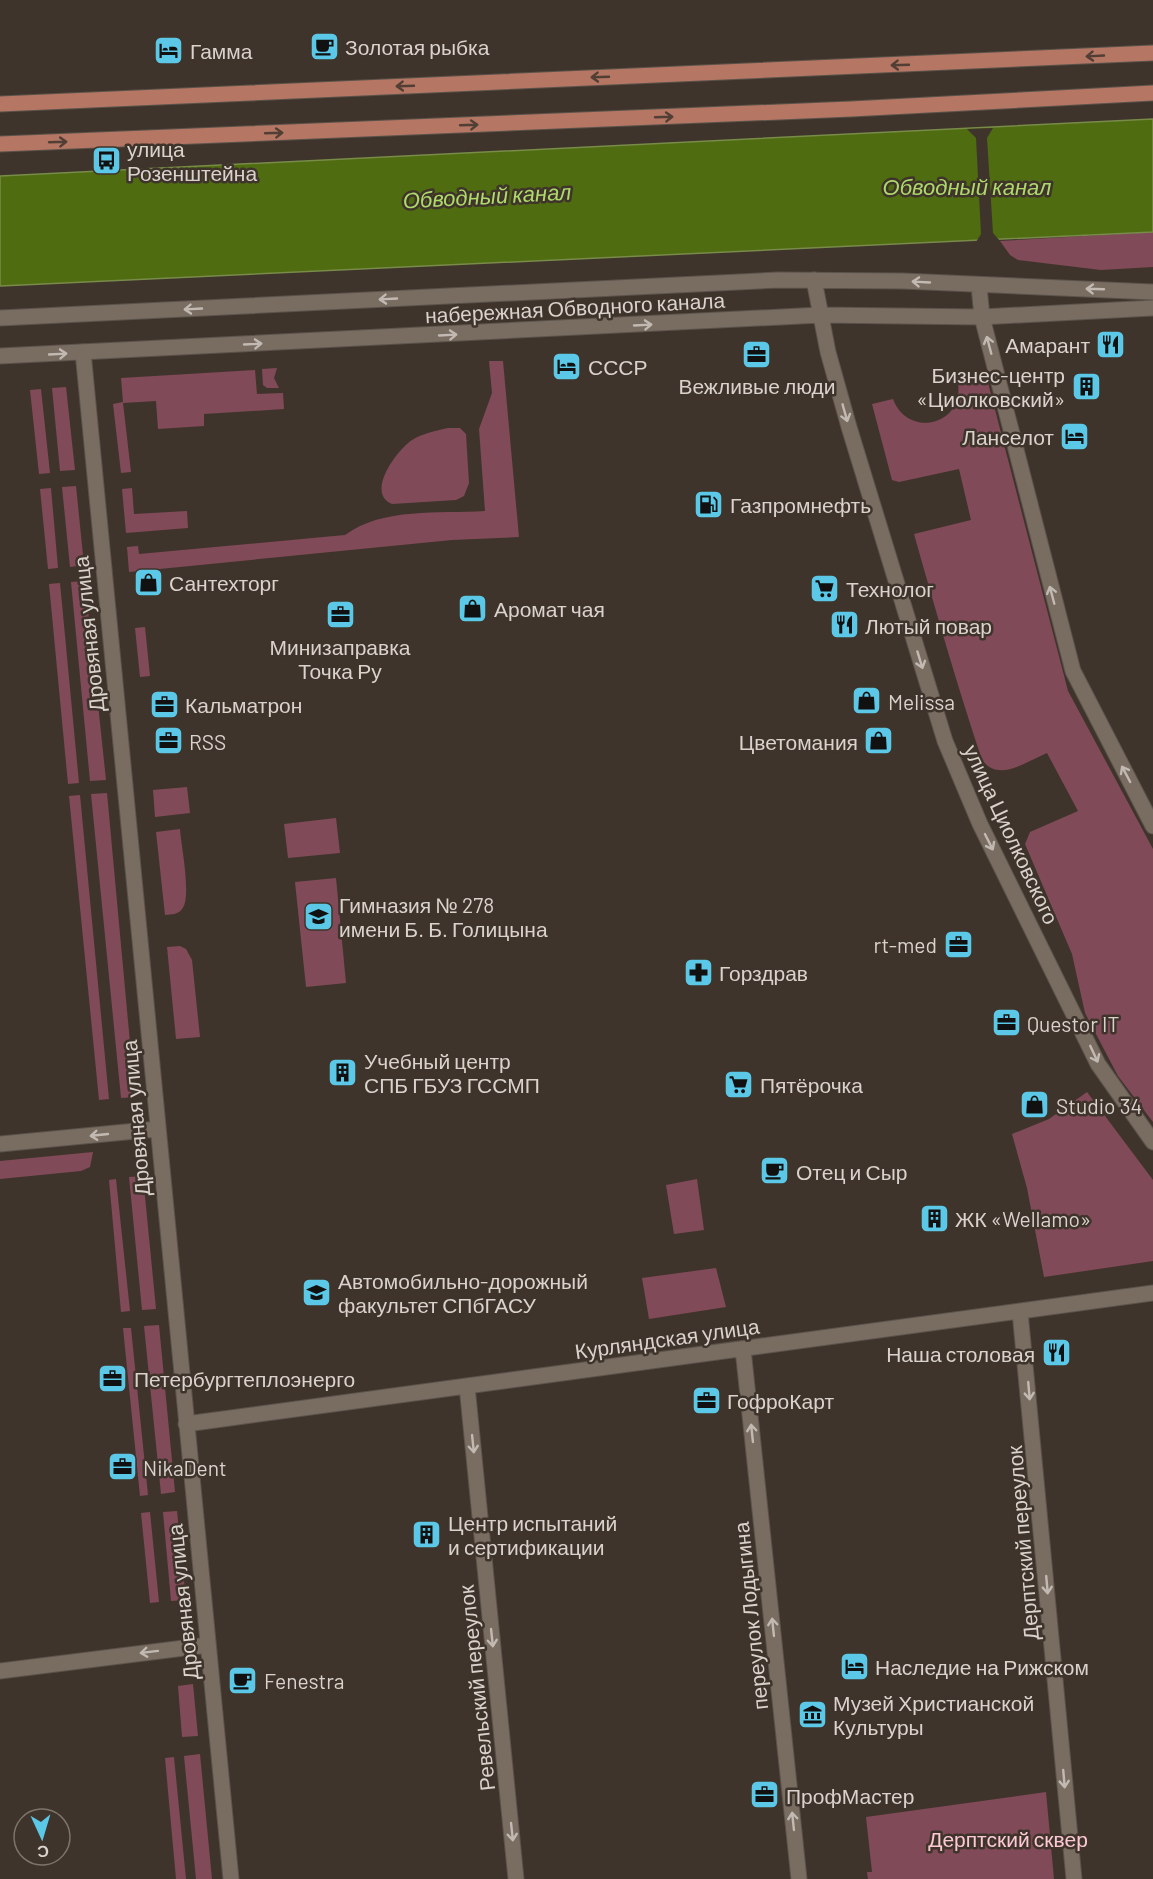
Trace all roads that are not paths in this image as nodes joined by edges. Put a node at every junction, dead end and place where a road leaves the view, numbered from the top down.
1 (1153, 53) edge
2 (1153, 93) edge
3 (0, 104) edge
4 (0, 144) edge
5 (814, 280) junction
6 (979, 286) junction
7 (1153, 292) edge
8 (1153, 308) edge
9 (820, 315) junction
10 (981, 317) junction
11 (0, 318) edge
12 (83, 352) junction
13 (0, 356) edge
14 (1153, 826) edge
15 (157, 1129) junction
16 (1153, 1142) edge
17 (0, 1144) edge
18 (1153, 1293) edge
19 (1020, 1312) junction
20 (743, 1349) junction
21 (467, 1386) junction
22 (186, 1424) junction
23 (208, 1645) junction
24 (0, 1671) edge
25 (231, 1879) edge
26 (516, 1879) edge
27 (799, 1879) edge
28 (1074, 1879) edge

1 -> 3 main road
4 -> 2 main road
6 -> 5 street, набережная Обводного канала
5 - 9 street, улица Циолковского
5 -> 11 street, набережная Обводного канала
7 -> 6 street, набережная Обводного канала
6 - 10 street
8 - 10 street, набережная Обводного канала
9 - 10 street, набережная Обводного канала
12 -> 9 street, набережная Обводного канала
9 -> 16 street, улица Циолковского
14 -> 10 street
13 -> 12 street, набережная Обводного канала
12 - 15 street, Дровяная улица
15 -> 17 street
15 - 22 street, Дровяная улица
18 - 19 street, Курляндская улица
19 - 20 street, Курляндская улица
19 -> 28 street, Дерптский переулок
20 - 21 street, Курляндская улица
27 -> 20 street, переулок Лодыгина
21 - 22 street, Курляндская улица
21 -> 26 street, Ревельский переулок
22 - 23 street, Дровяная улица
23 -> 24 street
23 - 25 street, Дровяная улица

